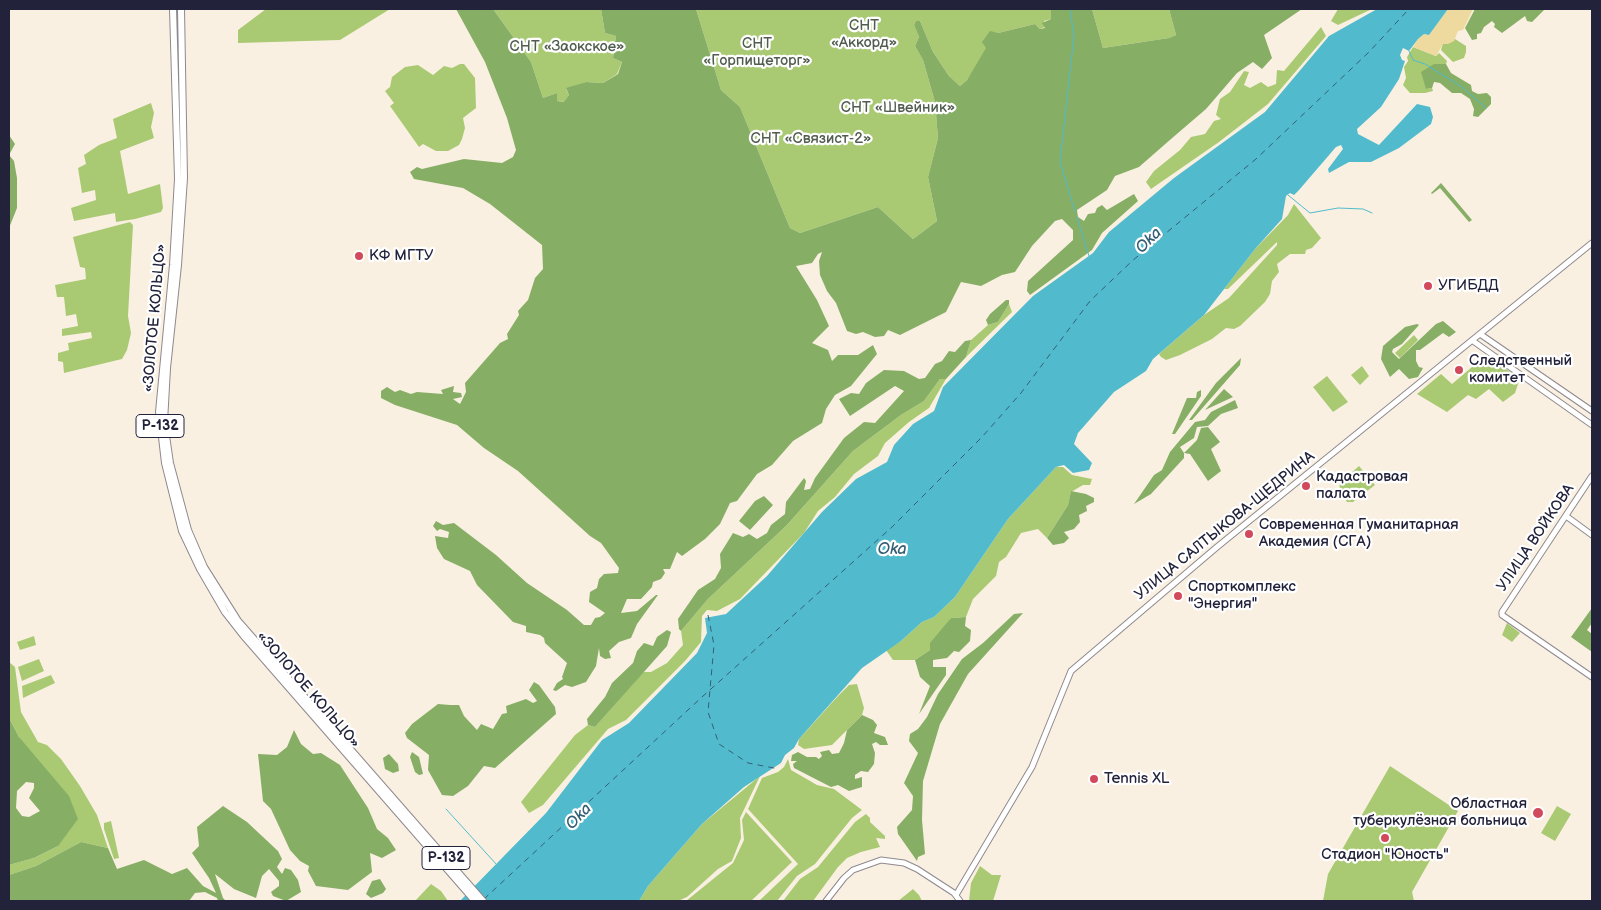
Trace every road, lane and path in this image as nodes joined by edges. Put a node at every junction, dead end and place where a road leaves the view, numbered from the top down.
1 (173, 9) edge
2 (181, 9) edge
3 (1592, 243) edge
4 (1480, 334) junction
5 (1473, 341) junction
6 (1592, 411) edge
7 (1592, 425) edge
8 (1592, 476) edge
9 (1566, 516) junction
10 (1592, 535) edge
11 (1592, 678) edge
12 (407, 817) junction
13 (956, 895) junction
14 (475, 901) edge
15 (483, 901) edge
16 (826, 901) edge
17 (960, 901) edge

1 - 12 highway, «ЗОЛОТОЕ КОЛЬЦО» / Р-132
2 - 12 highway, «ЗОЛОТОЕ КОЛЬЦО» / Р-132
3 - 4 main road, УЛИЦА САЛТЫКОВА-ЩЕДРИНА
4 - 5 main road, УЛИЦА САЛТЫКОВА-ЩЕДРИНА
4 - 6 main road
5 - 7 main road
5 - 13 main road, УЛИЦА САЛТЫКОВА-ЩЕДРИНА
8 - 9 main road, УЛИЦА ВОЙКОВА
9 - 10 main road
9 - 11 main road, УЛИЦА ВОЙКОВА
12 - 14 highway, Р-132
12 - 15 highway, Р-132
13 - 16 main road
13 - 17 main road

